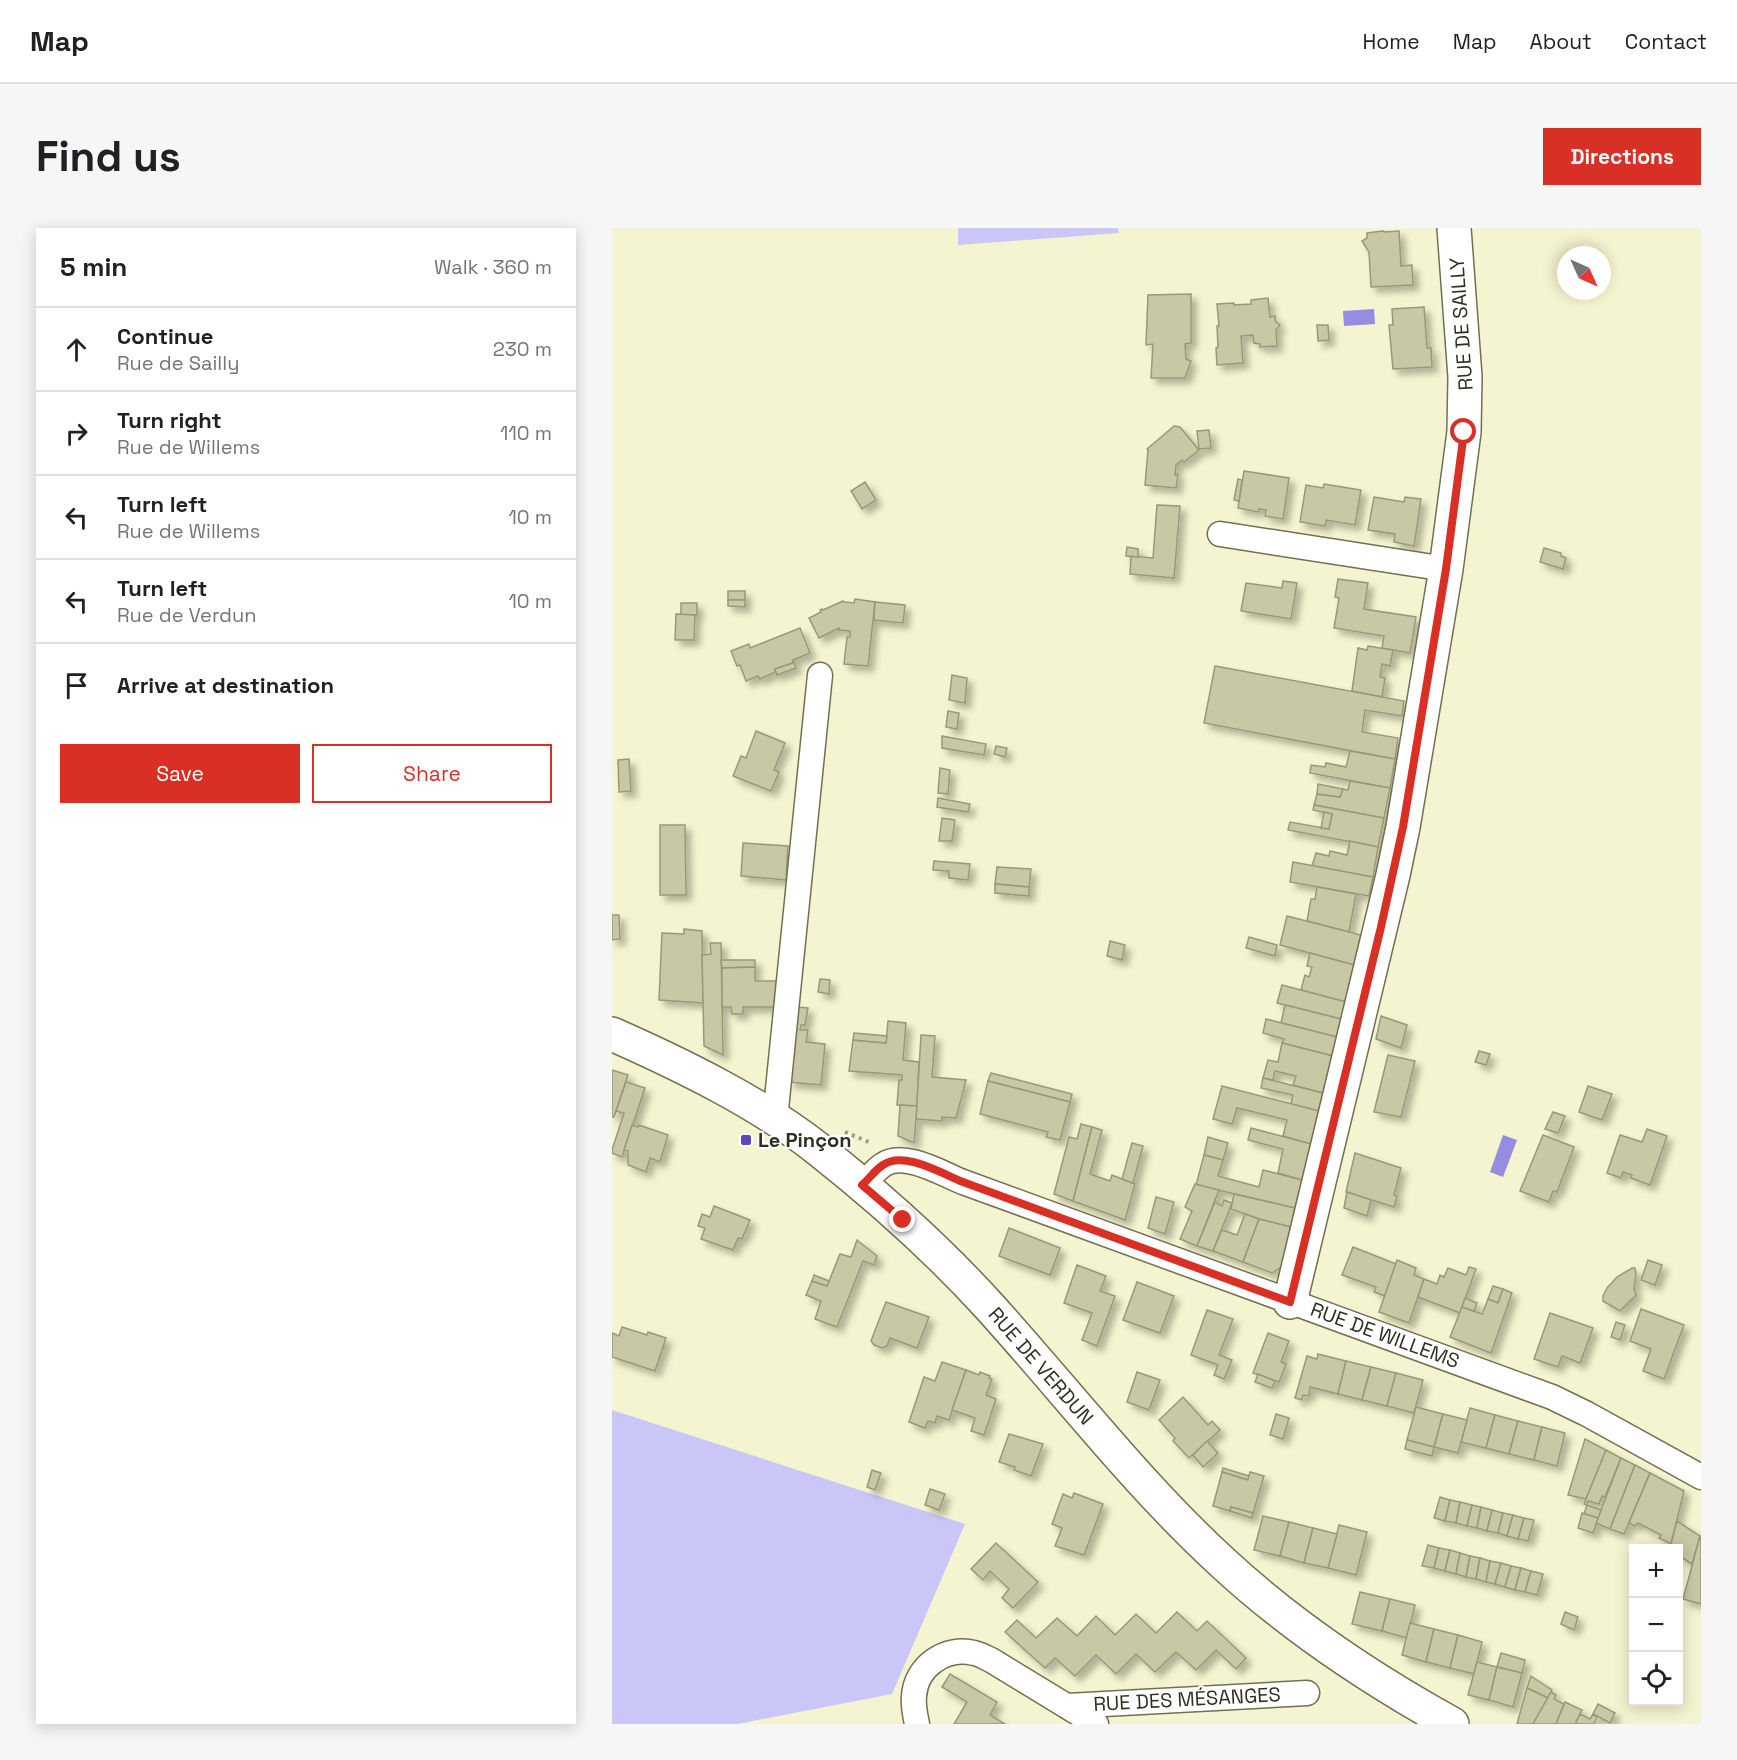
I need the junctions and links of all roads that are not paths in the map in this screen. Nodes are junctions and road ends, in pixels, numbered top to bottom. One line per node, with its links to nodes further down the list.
1 (1454, 228): 3 (main road, RUE DE SAILLY)
2 (1220, 534): 3 (street)
3 (1446, 569): 8 (main road, RUE DE SAILLY)
4 (820, 675): 6 (street)
5 (612, 1034): 6 (main road, RUE DE VERDUN)
6 (775, 1119): 7 (main road, RUE DE VERDUN)
7 (862, 1185): 8 (street, RUE DE WILLEMS); 14 (main road, RUE DE VERDUN)
8 (1290, 1302): 9 (street, RUE DE WILLEMS)
9 (1701, 1477)
10 (1307, 1693): 11 (street, RUE DES MÉSANGES)
11 (1067, 1706): 12 (street); 13 (street)
12 (917, 1724)
13 (1096, 1724)
14 (1452, 1724)

